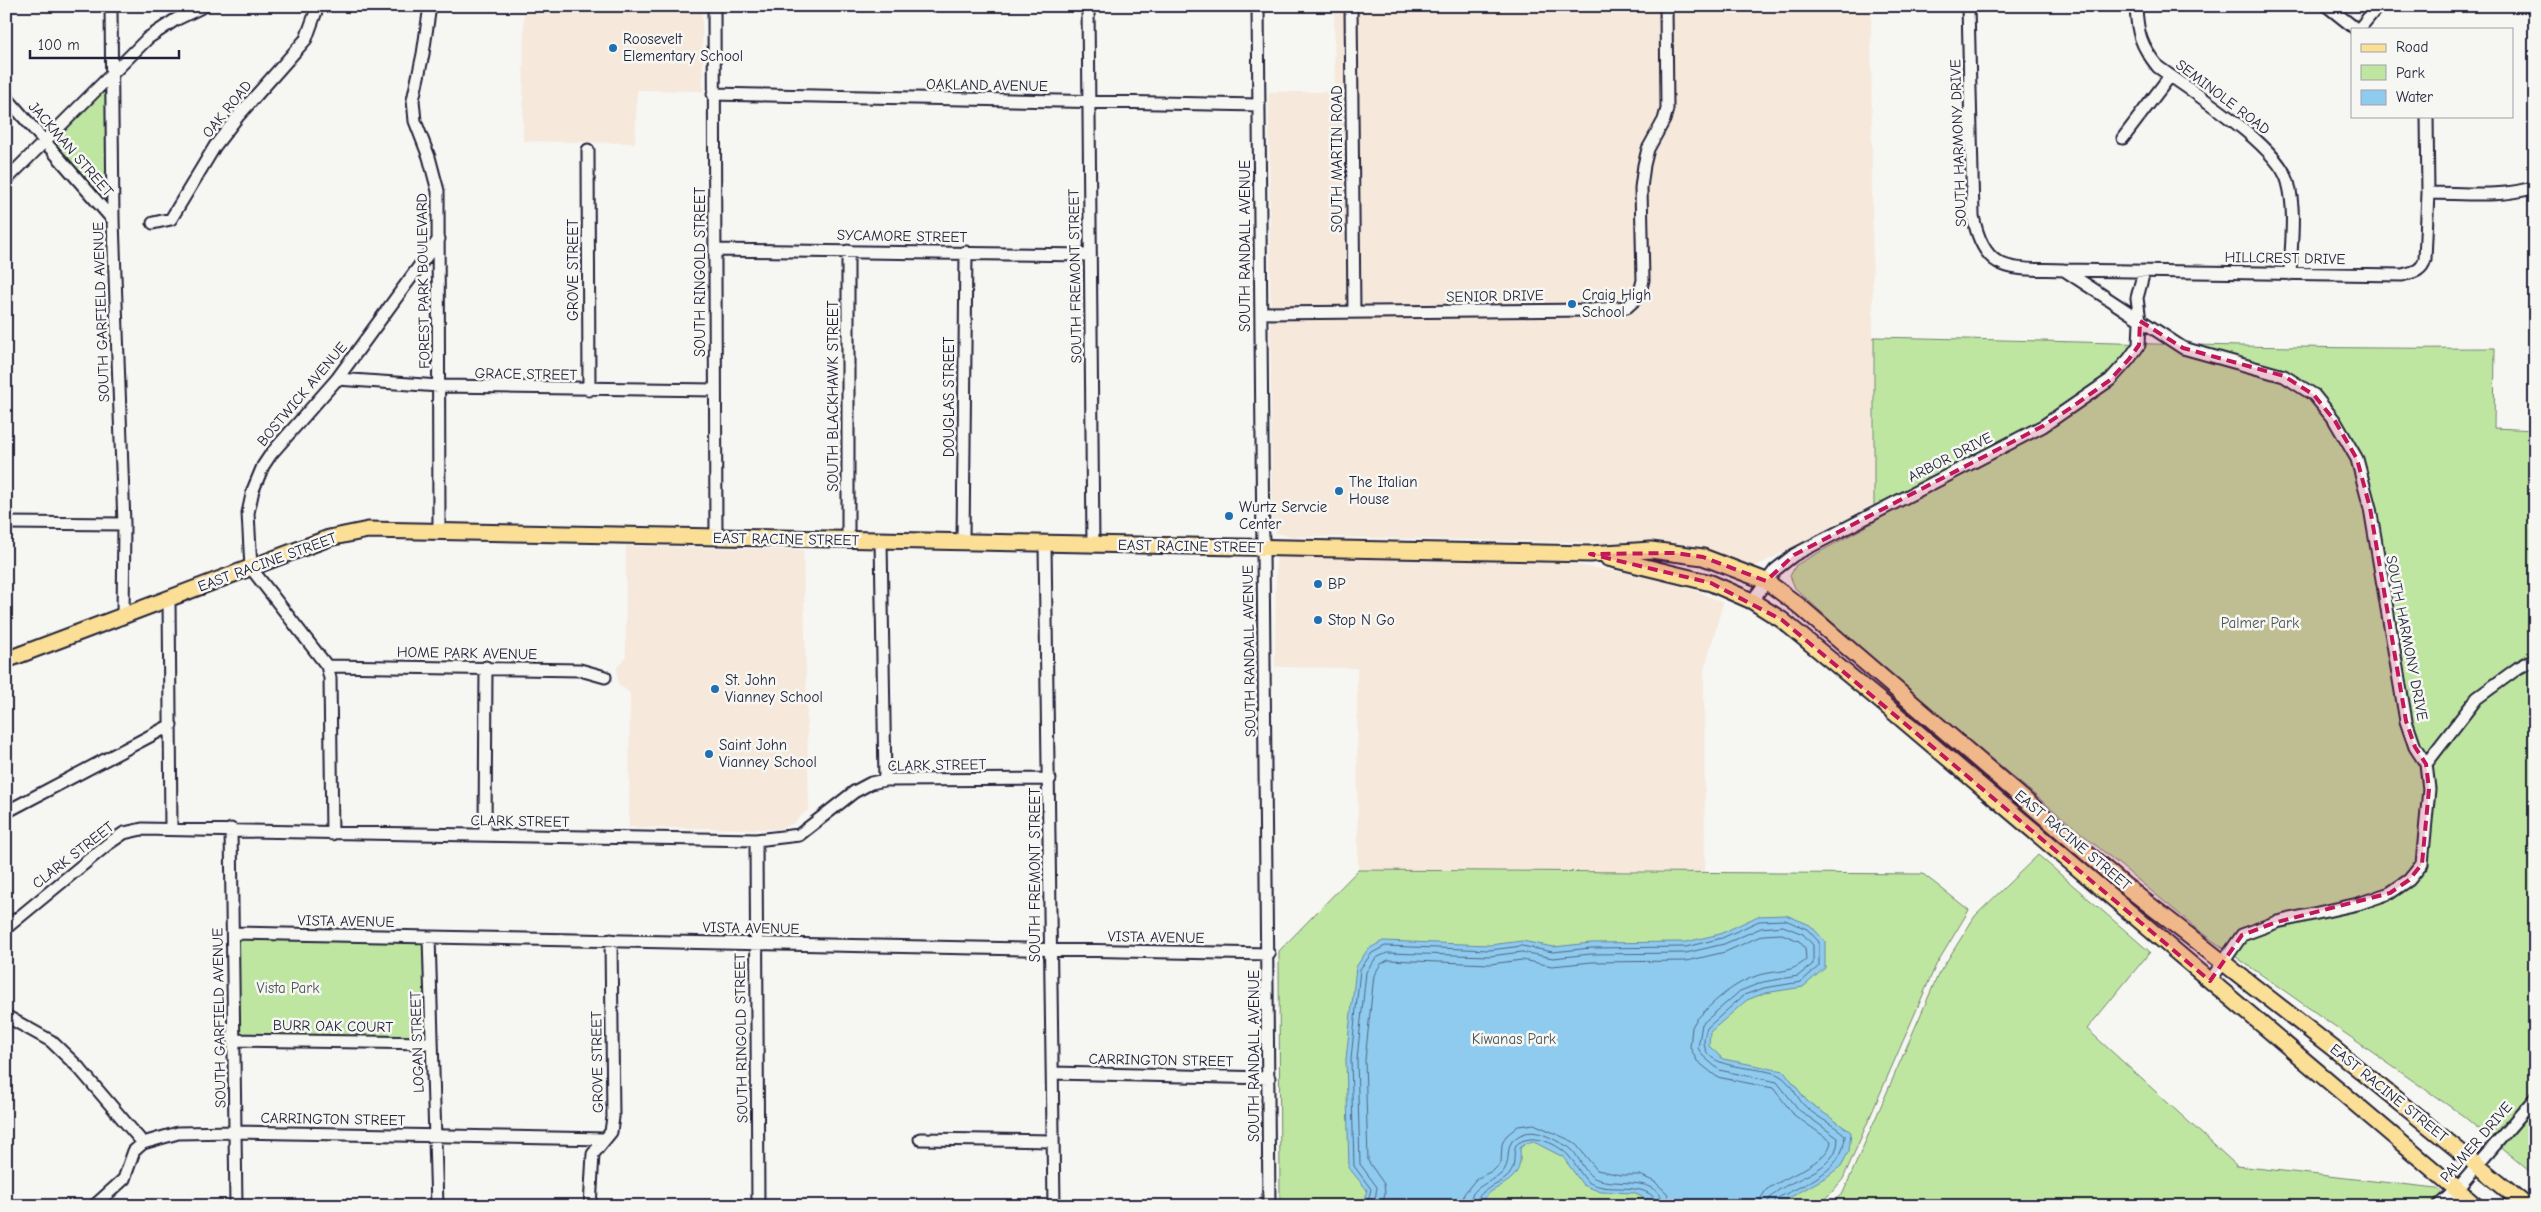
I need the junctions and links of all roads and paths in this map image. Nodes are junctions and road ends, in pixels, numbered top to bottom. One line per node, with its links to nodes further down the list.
1 (111, 6): 16 (street, SOUTH GARFIELD AVENUE)
2 (204, 6): 16 (street)
3 (318, 6): 30 (street, OAK ROAD)
4 (430, 6): 31 (street, FOREST PARK BOULEVARD)
5 (714, 6): 18 (street, SOUTH RINGOLD STREET)
6 (1088, 6): 20 (street, SOUTH FREMONT STREET)
7 (1258, 6): 21 (street, SOUTH RANDALL AVENUE)
8 (1351, 6): 39 (street, SOUTH MARTIN ROAD)
9 (1666, 6): 39 (street, SENIOR DRIVE)
10 (1968, 6): 36 (street, SOUTH HARMONY DRIVE)
11 (2136, 6): 17 (street, SEMINOLE ROAD)
12 (2327, 6): 14 (street)
13 (2378, 6): 15 (street)
14 (2356, 28)
15 (2358, 28)
16 (112, 73): 24 (street); 29 (street, SOUTH GARFIELD AVENUE)
17 (2170, 76): 23 (street); 38 (street, SEMINOLE ROAD)
18 (714, 94): 20 (street, OAKLAND AVENUE); 32 (street, SOUTH RINGOLD STREET)
19 (6, 97): 24 (street, JACKMAN STREET)
20 (1089, 102): 21 (street, OAKLAND AVENUE); 35 (street, SOUTH FREMONT STREET)
21 (1259, 104): 40 (street, SOUTH RANDALL AVENUE)
22 (2426, 118): 28 (street)
23 (2123, 138)
24 (44, 143): 26 (street); 29 (street, JACKMAN STREET)
25 (588, 150): 44 (street, GROVE STREET)
26 (6, 180)
27 (2535, 187): 28 (street)
28 (2428, 194): 38 (street, HILLCREST DRIVE)
29 (113, 220): 47 (street, SOUTH GARFIELD AVENUE)
30 (153, 223)
31 (439, 239): 42 (street, BOSTWICK AVENUE); 43 (street, FOREST PARK BOULEVARD)
32 (715, 250): 33 (street, SYCAMORE STREET); 45 (street, SOUTH RINGOLD STREET)
33 (848, 251): 34 (street, SYCAMORE STREET); 50 (street, SOUTH BLACKHAWK STREET)
34 (966, 252): 35 (street, SYCAMORE STREET); 52 (street, DOUGLAS STREET)
35 (1089, 255): 54 (street, SOUTH FREMONT STREET)
36 (2064, 270): 37 (street, SOUTH HARMONY DRIVE); 41 (street, SOUTH HARMONY DRIVE)
37 (2144, 271): 38 (street, HILLCREST DRIVE); 41 (street)
38 (2290, 274)
39 (1354, 312): 40 (street, SENIOR DRIVE)
40 (1261, 313): 55 (street, SOUTH RANDALL AVENUE)
41 (2140, 321): 58 (street, ARBOR DRIVE); 68 (street, SOUTH HARMONY DRIVE)
42 (337, 379): 43 (street, GRACE STREET); 57 (street, BOSTWICK AVENUE)
43 (439, 386): 44 (street, GRACE STREET); 48 (street, FOREST PARK BOULEVARD)
44 (589, 390): 45 (street, GRACE STREET)
45 (715, 390): 49 (street, SOUTH RINGOLD STREET)
46 (6, 522): 47 (street)
47 (124, 524): 61 (street, SOUTH GARFIELD AVENUE)
48 (439, 530): 49 (main road, EAST RACINE STREET); 57 (main road, EAST RACINE STREET)
49 (716, 538): 50 (main road, EAST RACINE STREET)
50 (848, 540): 51 (main road, EAST RACINE STREET)
51 (881, 541): 52 (main road, EAST RACINE STREET); 70 (street)
52 (963, 541): 53 (main road, EAST RACINE STREET)
53 (1045, 544): 54 (main road, EAST RACINE STREET); 69 (street, SOUTH FREMONT STREET)
54 (1093, 545): 55 (main road, EAST RACINE STREET)
55 (1262, 547): 56 (main road, EAST RACINE STREET); 84 (street, SOUTH RANDALL AVENUE)
56 (1590, 554): 58 (main road, EAST RACINE STREET); 60 (main road, EAST RACINE STREET)
57 (250, 568): 59 (main road, EAST RACINE STREET); 64 (street)
58 (1766, 581): 60 (street, ARBOR DRIVE); 85 (main road, EAST RACINE STREET)
59 (169, 599): 61 (main road, EAST RACINE STREET); 67 (street)
60 (1752, 601): 86 (main road, EAST RACINE STREET)
61 (123, 616): 63 (main road, EAST RACINE STREET)
62 (2535, 659): 68 (street)
63 (6, 660)
64 (327, 666): 65 (street, HOME PARK AVENUE); 74 (street)
65 (486, 667): 66 (street, HOME PARK AVENUE); 75 (street)
66 (605, 676)
67 (171, 725): 71 (street); 72 (street)
68 (2426, 764): 85 (street, SOUTH HARMONY DRIVE)
69 (1050, 779): 70 (street, CLARK STREET); 83 (street, SOUTH FREMONT STREET)
70 (885, 780): 76 (street, CLARK STREET)
71 (6, 812)
72 (171, 829): 73 (street, CLARK STREET); 78 (street, CLARK STREET)
73 (231, 829): 74 (street, CLARK STREET); 79 (street, SOUTH GARFIELD AVENUE)
74 (332, 834): 75 (street, CLARK STREET)
75 (485, 835): 76 (street, CLARK STREET)
76 (756, 840): 82 (street, SOUTH RINGOLD STREET)
77 (6, 912): 78 (street)
78 (10, 925)
79 (233, 934): 80 (street, VISTA AVENUE); 88 (street, SOUTH GARFIELD AVENUE)
80 (429, 937): 81 (street, VISTA AVENUE); 89 (street, LOGAN STREET)
81 (611, 940): 82 (street, VISTA AVENUE); 95 (street, GROVE STREET)
82 (756, 944): 83 (street, VISTA AVENUE); 105 (street, SOUTH RINGOLD STREET)
83 (1050, 950): 84 (street, VISTA AVENUE); 90 (street, SOUTH FREMONT STREET)
84 (1268, 954): 91 (street, SOUTH RANDALL AVENUE)
85 (2222, 962): 86 (street, SOUTH HARMONY DRIVE); 99 (main road, EAST RACINE STREET)
86 (2210, 981): 100 (main road, EAST RACINE STREET)
87 (6, 1016): 98 (street)
88 (234, 1040): 89 (street, BURR OAK COURT); 93 (street, SOUTH GARFIELD AVENUE)
89 (431, 1043): 94 (street, LOGAN STREET)
90 (1053, 1073): 91 (street, CARRINGTON STREET); 97 (street, SOUTH FREMONT STREET)
91 (1269, 1078): 107 (street, SOUTH RANDALL AVENUE)
92 (2535, 1098): 99 (street, PALMER DRIVE)
93 (235, 1132): 94 (street, CARRINGTON STREET); 98 (street, CARRINGTON STREET); 102 (street, SOUTH GARFIELD AVENUE)
94 (435, 1136): 95 (street, CARRINGTON STREET); 103 (street, LOGAN STREET)
95 (605, 1139): 104 (street, GROVE STREET)
96 (920, 1139): 97 (street)
97 (1052, 1141): 106 (street, SOUTH FREMONT STREET)
98 (143, 1143): 101 (street)
99 (2477, 1164): 100 (street, PALMER DRIVE); 110 (main road, EAST RACINE STREET)
100 (2457, 1189): 108 (street, PALMER DRIVE); 109 (main road, EAST RACINE STREET)
101 (94, 1206)
102 (236, 1206)
103 (437, 1206)
104 (590, 1206)
105 (758, 1206)
106 (1054, 1206)
107 (1269, 1206)
108 (2438, 1206)
109 (2476, 1206)
110 (2527, 1206)

